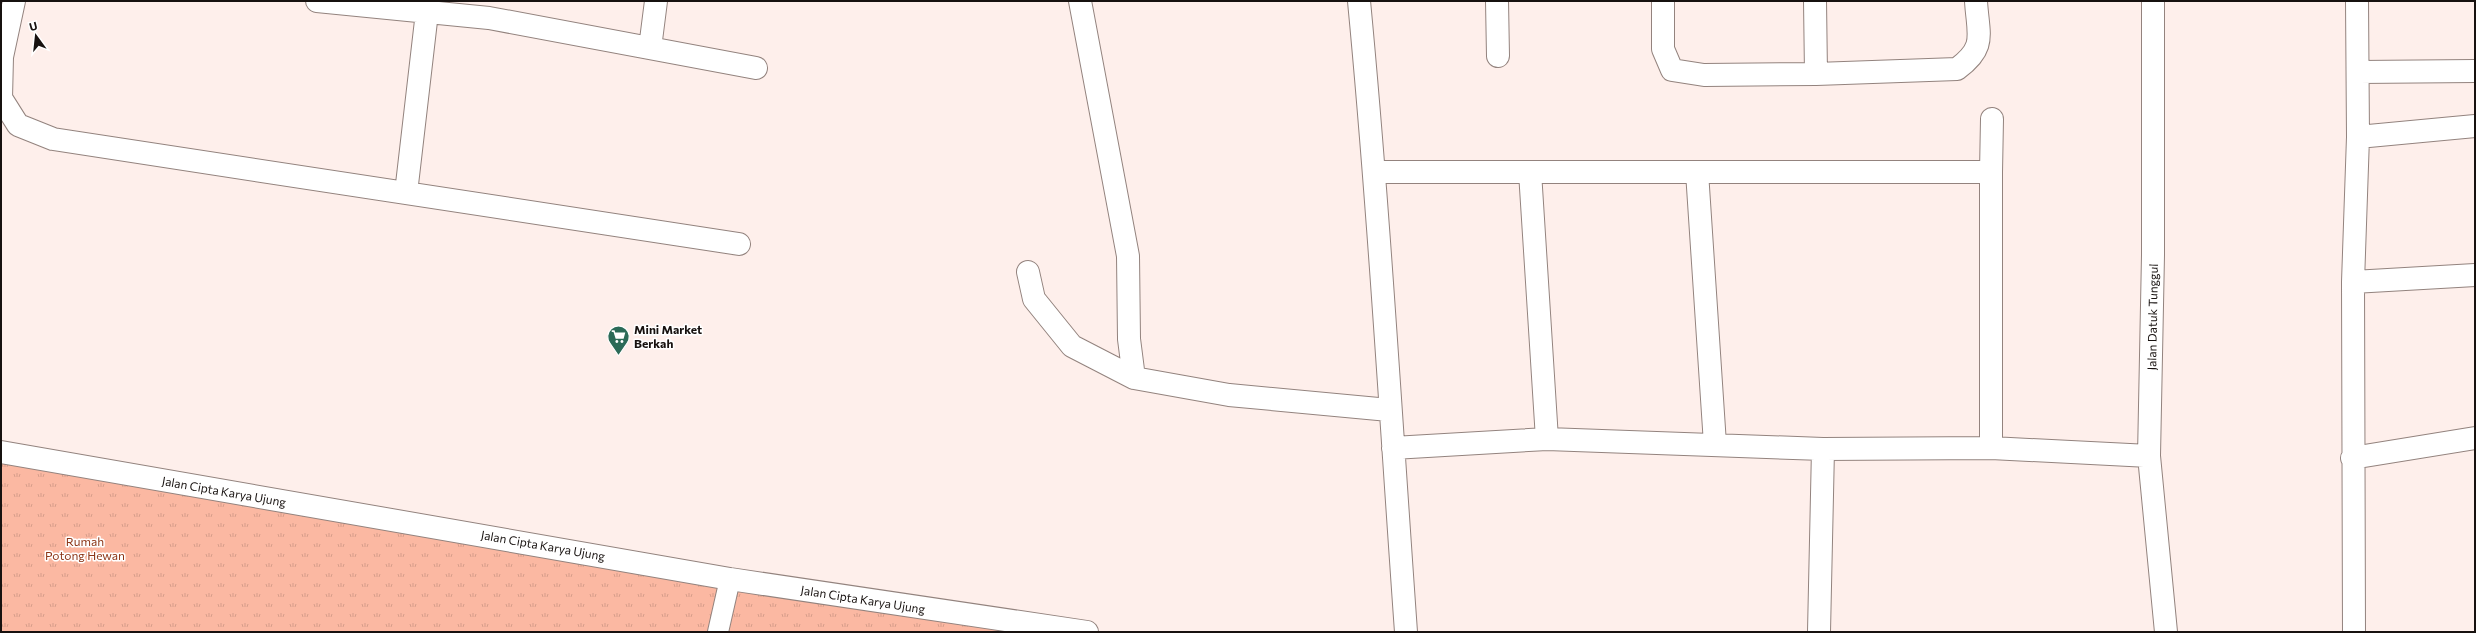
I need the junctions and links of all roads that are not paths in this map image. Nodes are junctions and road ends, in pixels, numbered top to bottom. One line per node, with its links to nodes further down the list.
1 (14, 1): 27 (street)
2 (656, 1): 14 (street)
3 (1080, 1): 32 (street)
4 (1359, 1): 23 (street)
5 (1497, 1): 15 (street)
6 (1663, 1): 19 (street)
7 (1815, 1): 19 (street)
8 (1976, 1): 19 (street)
9 (2153, 1): 41 (street, Jalan Datuk Tunggul)
10 (2357, 1): 18 (street)
11 (328, 2): 13 (street)
12 (490, 10): 13 (street); 14 (street)
13 (427, 12): 27 (street)
14 (650, 48): 16 (street)
15 (1498, 56)
16 (756, 68)
17 (2475, 71): 18 (street)
18 (2358, 72): 22 (street)
19 (1816, 74)
20 (1992, 119): 26 (street)
21 (2475, 126): 22 (street)
22 (2358, 137): 31 (street)
23 (1375, 172): 24 (street); 33 (street)
24 (1530, 172): 25 (street); 35 (street)
25 (1697, 172): 26 (street); 36 (street)
26 (1991, 172): 38 (street)
27 (406, 193): 28 (street)
28 (739, 244)
29 (1028, 272): 32 (street)
30 (2475, 275): 31 (street)
31 (2353, 282): 42 (street)
32 (1134, 378): 33 (street)
33 (1389, 410): 37 (street)
34 (2475, 438): 42 (street)
35 (1547, 439): 36 (street); 37 (street)
36 (1714, 444): 39 (street)
37 (1393, 448): 46 (street)
38 (1992, 448): 39 (street); 41 (street)
39 (1823, 449): 47 (street)
40 (1, 452): 43 (street, Jalan Cipta Karya Ujung)
41 (2149, 456): 48 (street, Jalan Datuk Tunggul)
42 (2352, 458): 49 (street)
43 (730, 579): 44 (lane); 45 (street, Jalan Cipta Karya Ujung)
44 (718, 632)
45 (1087, 632)
46 (1406, 632)
47 (1819, 632)
48 (2166, 632)
49 (2354, 632)

